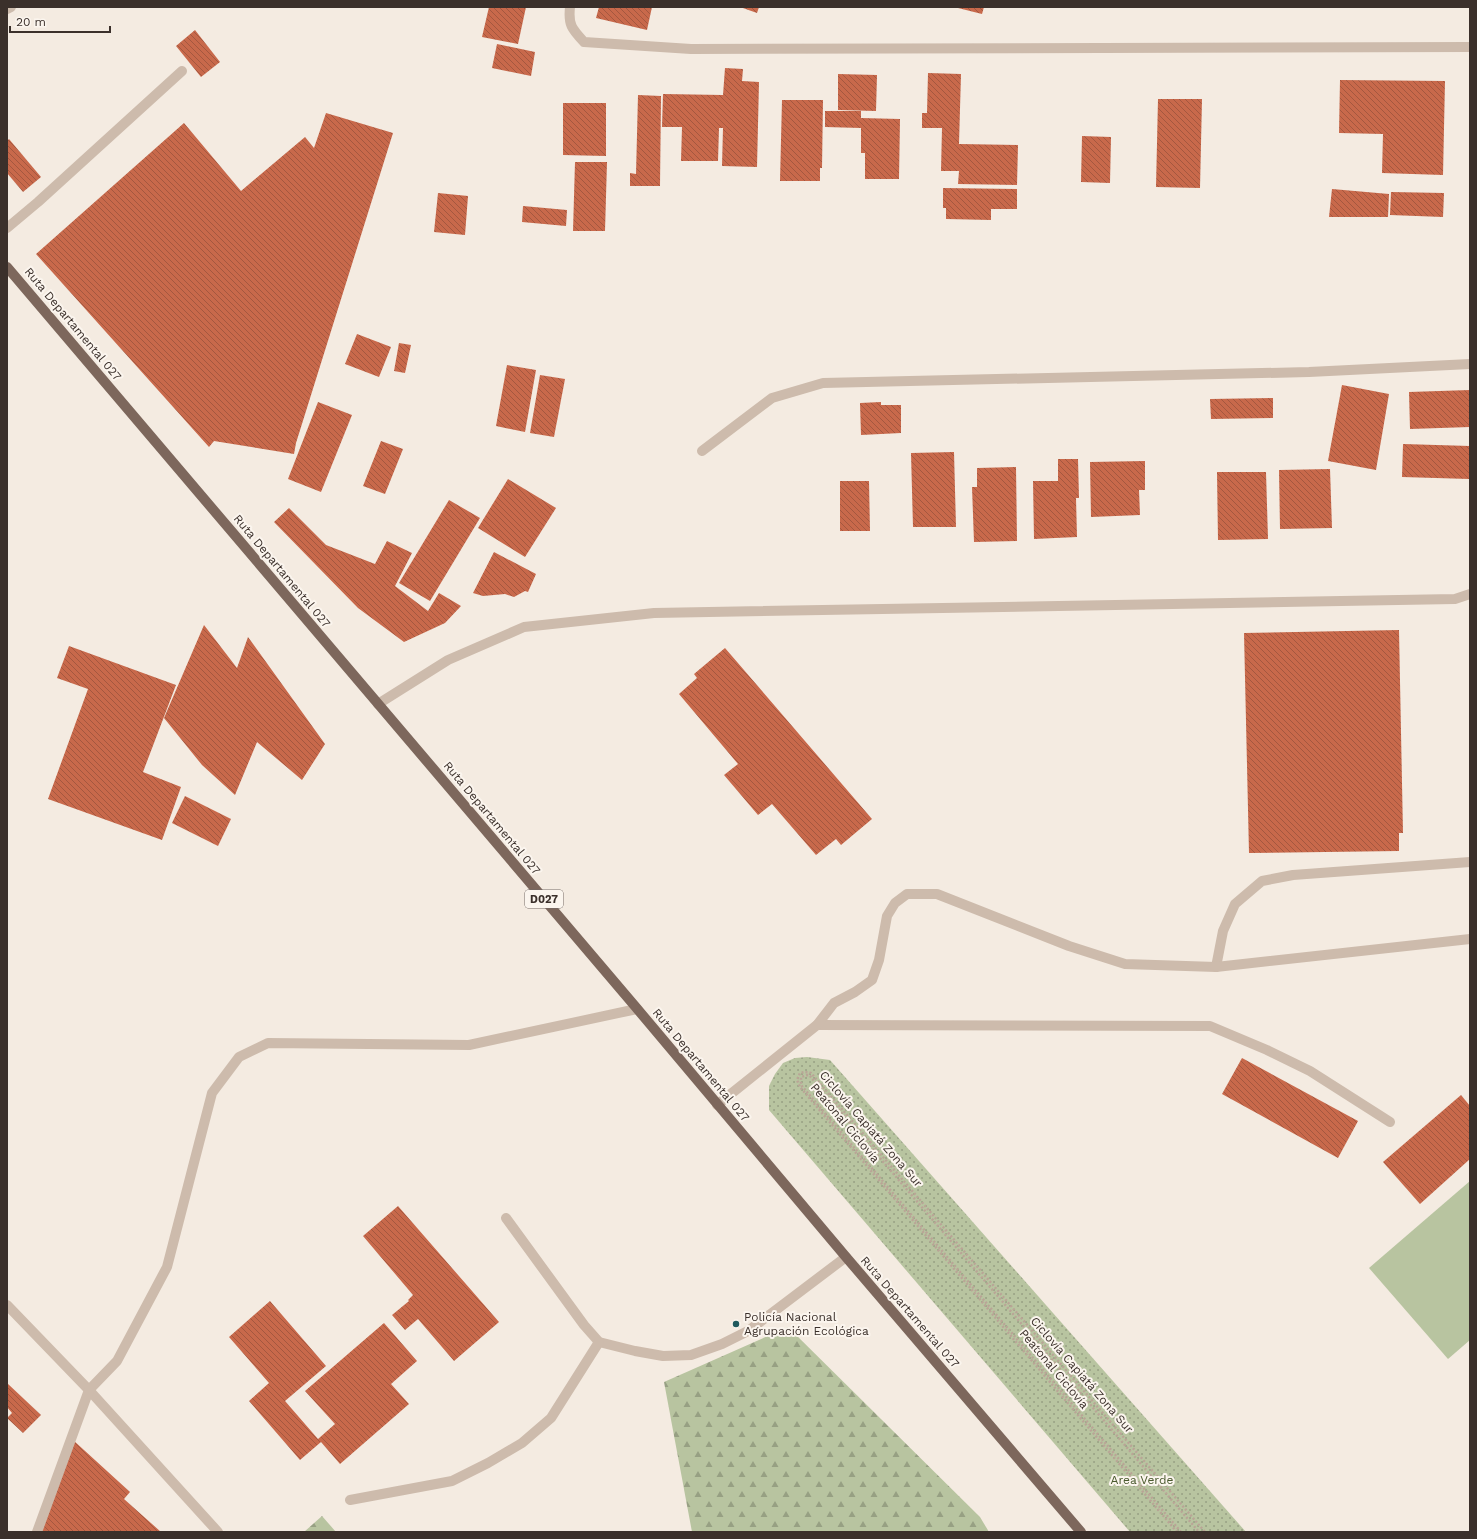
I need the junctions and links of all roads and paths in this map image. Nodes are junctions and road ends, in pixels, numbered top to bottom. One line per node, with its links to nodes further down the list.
1 (11, 7): 3 (street)
2 (570, 7): 4 (street)
3 (7, 9)
4 (1470, 47)
5 (182, 71): 6 (street)
6 (7, 228)
7 (7, 266): 11 (main road, Ruta Departamental 027 / D027)
8 (1470, 364): 9 (street)
9 (702, 451)
10 (1470, 594): 11 (street)
11 (378, 704): 15 (main road, Ruta Departamental 027 / D027)
12 (1470, 862): 14 (street)
13 (1470, 938): 14 (street)
14 (1216, 967): 16 (street)
15 (637, 1009): 17 (main road, Ruta Departamental 027 / D027); 23 (street)
16 (817, 1025): 17 (street); 18 (street)
17 (717, 1105): 20 (main road, Ruta Departamental 027 / D027)
18 (1390, 1122)
19 (506, 1218): 22 (street)
20 (846, 1256): 22 (street); 27 (main road, Ruta Departamental 027 / D027)
21 (7, 1305): 23 (street)
22 (599, 1342): 24 (street)
23 (89, 1390): 25 (street); 26 (street)
24 (350, 1500)
25 (37, 1532)
26 (218, 1532)
27 (1081, 1532)
28 (1177, 1532): 31 (path, Ciclovía Capiatá Zona Sur)
29 (1181, 1532): 30 (path, Peatonal Ciclovía)
30 (1198, 1532)
31 (1205, 1532)

